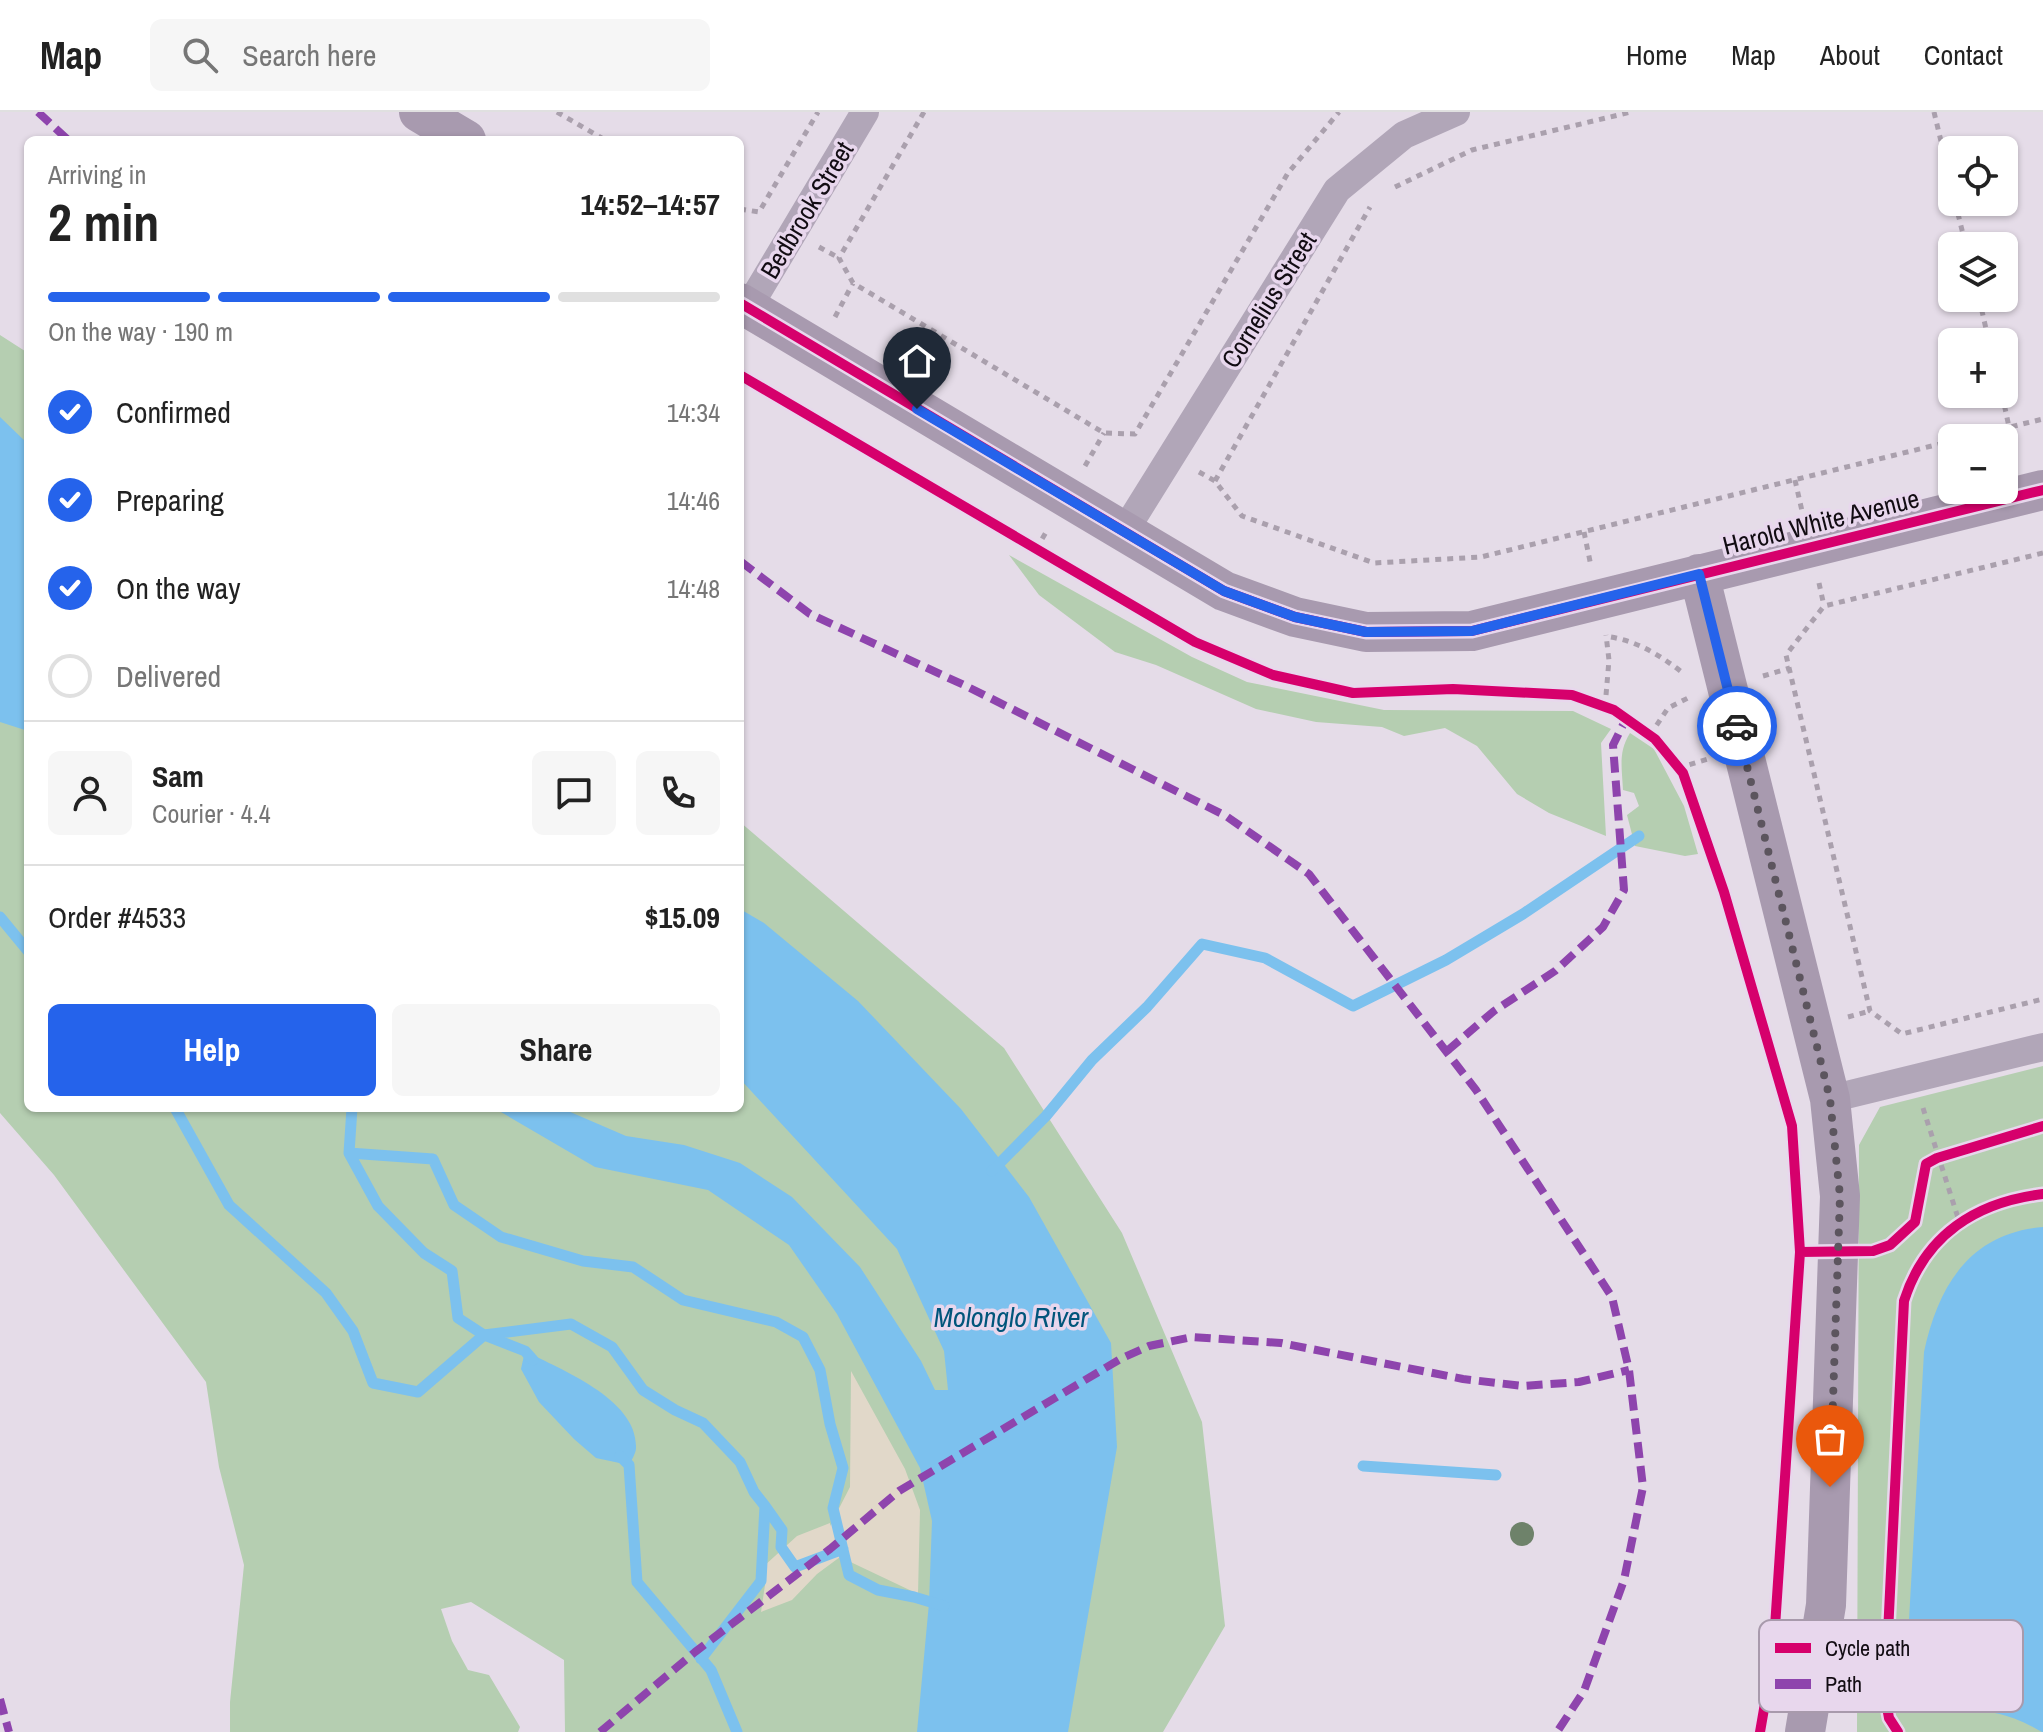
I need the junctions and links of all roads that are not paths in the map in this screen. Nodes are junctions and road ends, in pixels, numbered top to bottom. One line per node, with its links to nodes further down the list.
1 (419, 112): 4 (street)
2 (865, 112): 5 (street, Bedbrook Street)
3 (1456, 112): 7 (street, Cornelius Street)
4 (459, 136)
5 (744, 306): 7 (street, Harold White Avenue)
6 (2043, 490): 8 (street, Harold White Avenue)
7 (1124, 532): 8 (street, Harold White Avenue)
8 (1699, 574): 10 (street)
9 (2043, 1047): 10 (street)
10 (1830, 1099): 11 (street)
11 (1824, 1620)
12 (1808, 1712): 13 (street)
13 (1805, 1732)

